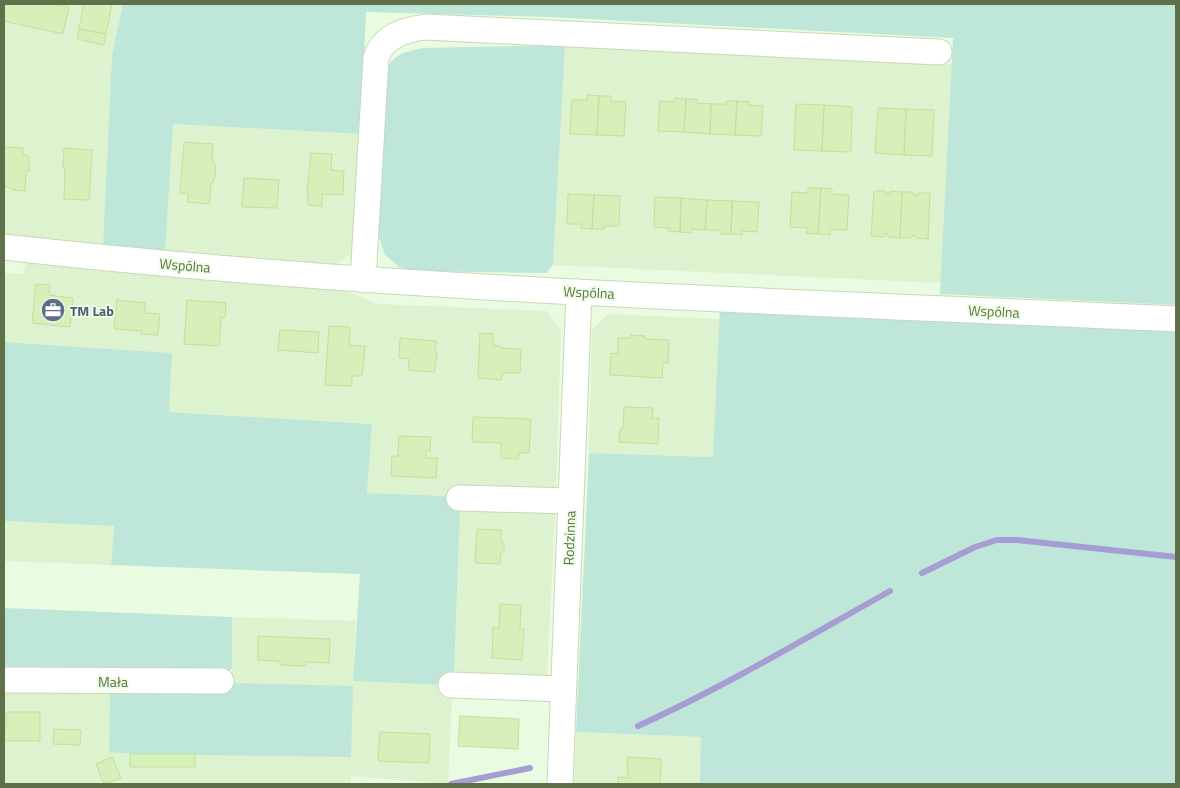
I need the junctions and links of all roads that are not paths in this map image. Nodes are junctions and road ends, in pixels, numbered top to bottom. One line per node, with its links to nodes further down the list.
1 (939, 52): 3 (street)
2 (4, 247): 3 (street, Wspólna)
3 (363, 280): 4 (street, Wspólna)
4 (579, 292): 5 (street, Wspólna); 7 (street, Rodzinna)
5 (1176, 320)
6 (460, 498): 7 (street)
7 (570, 501): 11 (street, Rodzinna)
8 (4, 680): 9 (street, Mała)
9 (222, 681)
10 (451, 684): 11 (street)
11 (563, 689): 12 (street, Rodzinna)
12 (560, 784)

